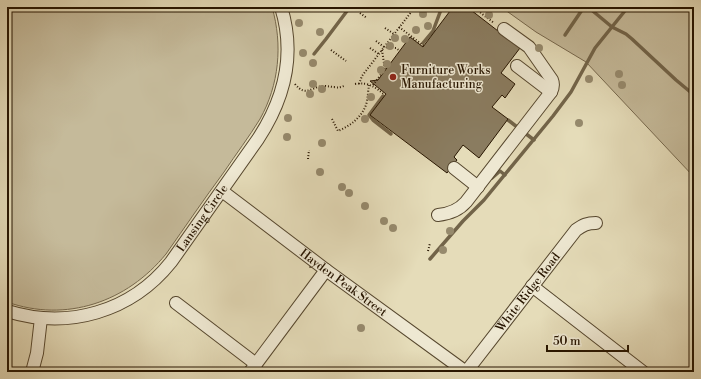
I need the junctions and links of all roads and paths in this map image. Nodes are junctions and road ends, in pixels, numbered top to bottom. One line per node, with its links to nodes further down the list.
1 (281, 7): 33 (street, Lansing Circle)
2 (415, 7): 6 (path)
3 (473, 7): 8 (path)
4 (360, 12): 5 (path)
5 (368, 18)
6 (399, 27): 9 (path); 11 (path)
7 (385, 28): 9 (path)
8 (501, 28): 26 (street)
9 (394, 34): 12 (path)
10 (376, 41): 12 (path)
11 (424, 46)
12 (384, 47): 15 (path); 16 (path)
13 (370, 48): 17 (path)
14 (331, 50): 18 (path)
15 (382, 50): 17 (path); 24 (path)
16 (400, 51)
17 (379, 54): 22 (path)
18 (346, 61)
19 (517, 66): 26 (street)
20 (295, 84): 25 (path)
21 (355, 84): 22 (path)
22 (359, 84): 23 (path)
23 (369, 85): 24 (path); 28 (path)
24 (373, 85): 27 (path)
25 (344, 86)
26 (551, 92): 32 (street)
27 (386, 95)
28 (332, 119)
29 (309, 150): 30 (path)
30 (308, 160)
31 (454, 168): 32 (street)
32 (478, 187): 34 (street)
33 (222, 191): 38 (street, Hayden Peak Street); 42 (street, Lansing Circle)
34 (438, 215)
35 (596, 222): 39 (street, White Ridge Road)
36 (430, 243): 37 (path)
37 (428, 251)
38 (326, 270): 43 (street); 45 (street, Hayden Peak Street)
39 (532, 286): 45 (street, White Ridge Road); 46 (street)
40 (176, 303): 43 (street)
41 (7, 311): 42 (street, Lansing Circle)
42 (41, 318): 44 (street)
43 (253, 368)
44 (32, 372)
45 (466, 372)
46 (644, 372)

